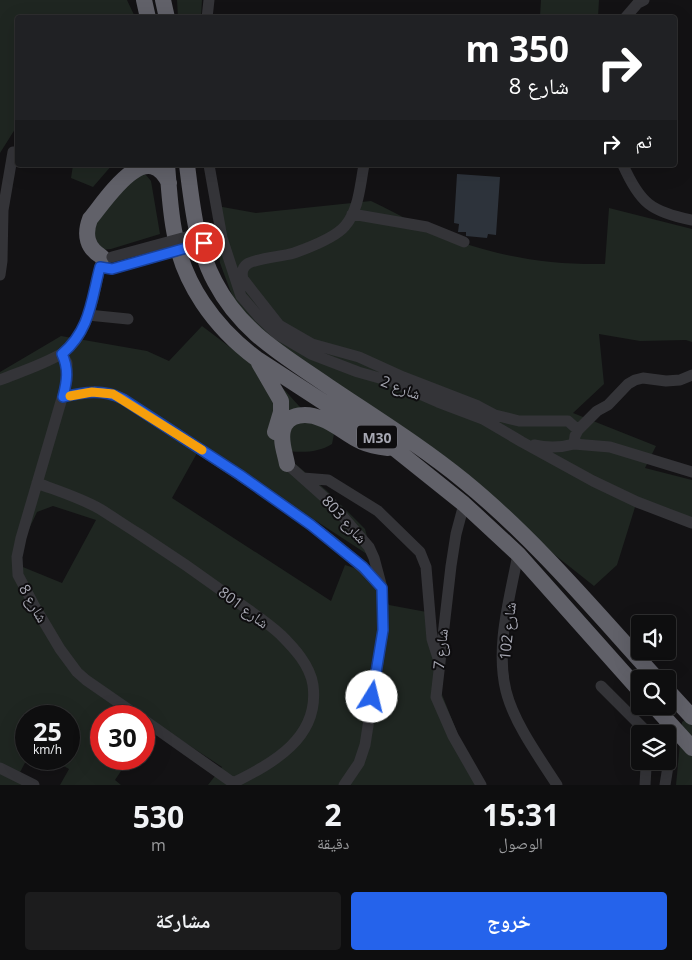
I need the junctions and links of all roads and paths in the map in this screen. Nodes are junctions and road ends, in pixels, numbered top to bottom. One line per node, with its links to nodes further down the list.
1 (135, 0): 7 (highway)
2 (144, 0): 8 (highway)
3 (163, 0): 9 (highway)
4 (172, 0): 10 (highway)
5 (209, 0): 11 (street)
6 (644, 0): 12 (street)
7 (138, 15)
8 (147, 15)
9 (166, 15)
10 (173, 15)
11 (207, 15)
12 (628, 15)
13 (13, 152): 26 (street)
14 (120, 167): 25 (highway)
15 (144, 167): 25 (highway)
16 (160, 167): 30 (highway, M30)
17 (187, 167): 47 (highway, M30)
18 (209, 167): 23 (street, شارع 2)
19 (364, 167): 21 (street)
20 (624, 167): 22 (street)
21 (352, 214): 24 (street); 34 (street)
22 (692, 220)
23 (221, 234): 25 (street, bridge); 35 (street, شارع 2)
24 (464, 242)
25 (106, 263): 27 (street)
26 (0, 275)
27 (88, 315): 28 (street); 29 (street)
28 (128, 319)
29 (62, 354): 32 (street); 33 (street, شارع 8)
30 (256, 359): 37 (highway, M30); 38 (highway)
31 (692, 375): 34 (street)
32 (0, 380)
33 (63, 397): 41 (street, شارع 8); 45 (street)
34 (578, 430): 36 (street)
35 (522, 442): 36 (street); 43 (street, شارع 2)
36 (574, 444): 39 (street)
37 (394, 448): 38 (highway); 42 (highway, M30)
38 (287, 464): 40 (street, شارع 803)
39 (692, 472)
40 (303, 478): 45 (street, شارع 803); 46 (street)
41 (37, 483): 51 (street, شارع 8); 61 (street, شارع 801)
42 (464, 504): 44 (highway, M30); 46 (street, شارع 7)
43 (692, 523)
44 (518, 554): 48 (highway, M30); 65 (street, شارع 102)
45 (382, 588): 63 (street)
46 (439, 663): 64 (street, شارع 7)
47 (649, 670)
48 (631, 681)
49 (601, 686): 53 (street)
50 (676, 700): 52 (highway)
51 (122, 705)
52 (692, 718)
53 (640, 725)
54 (155, 728): 61 (street)
55 (676, 735): 56 (highway)
56 (690, 746): 57 (street)
57 (676, 751)
58 (0, 768): 62 (street)
59 (646, 770): 66 (street)
60 (667, 770): 67 (street)
61 (235, 784)
62 (34, 785)
63 (344, 785)
64 (481, 785)
65 (557, 785)
66 (645, 785)
67 (665, 785)

